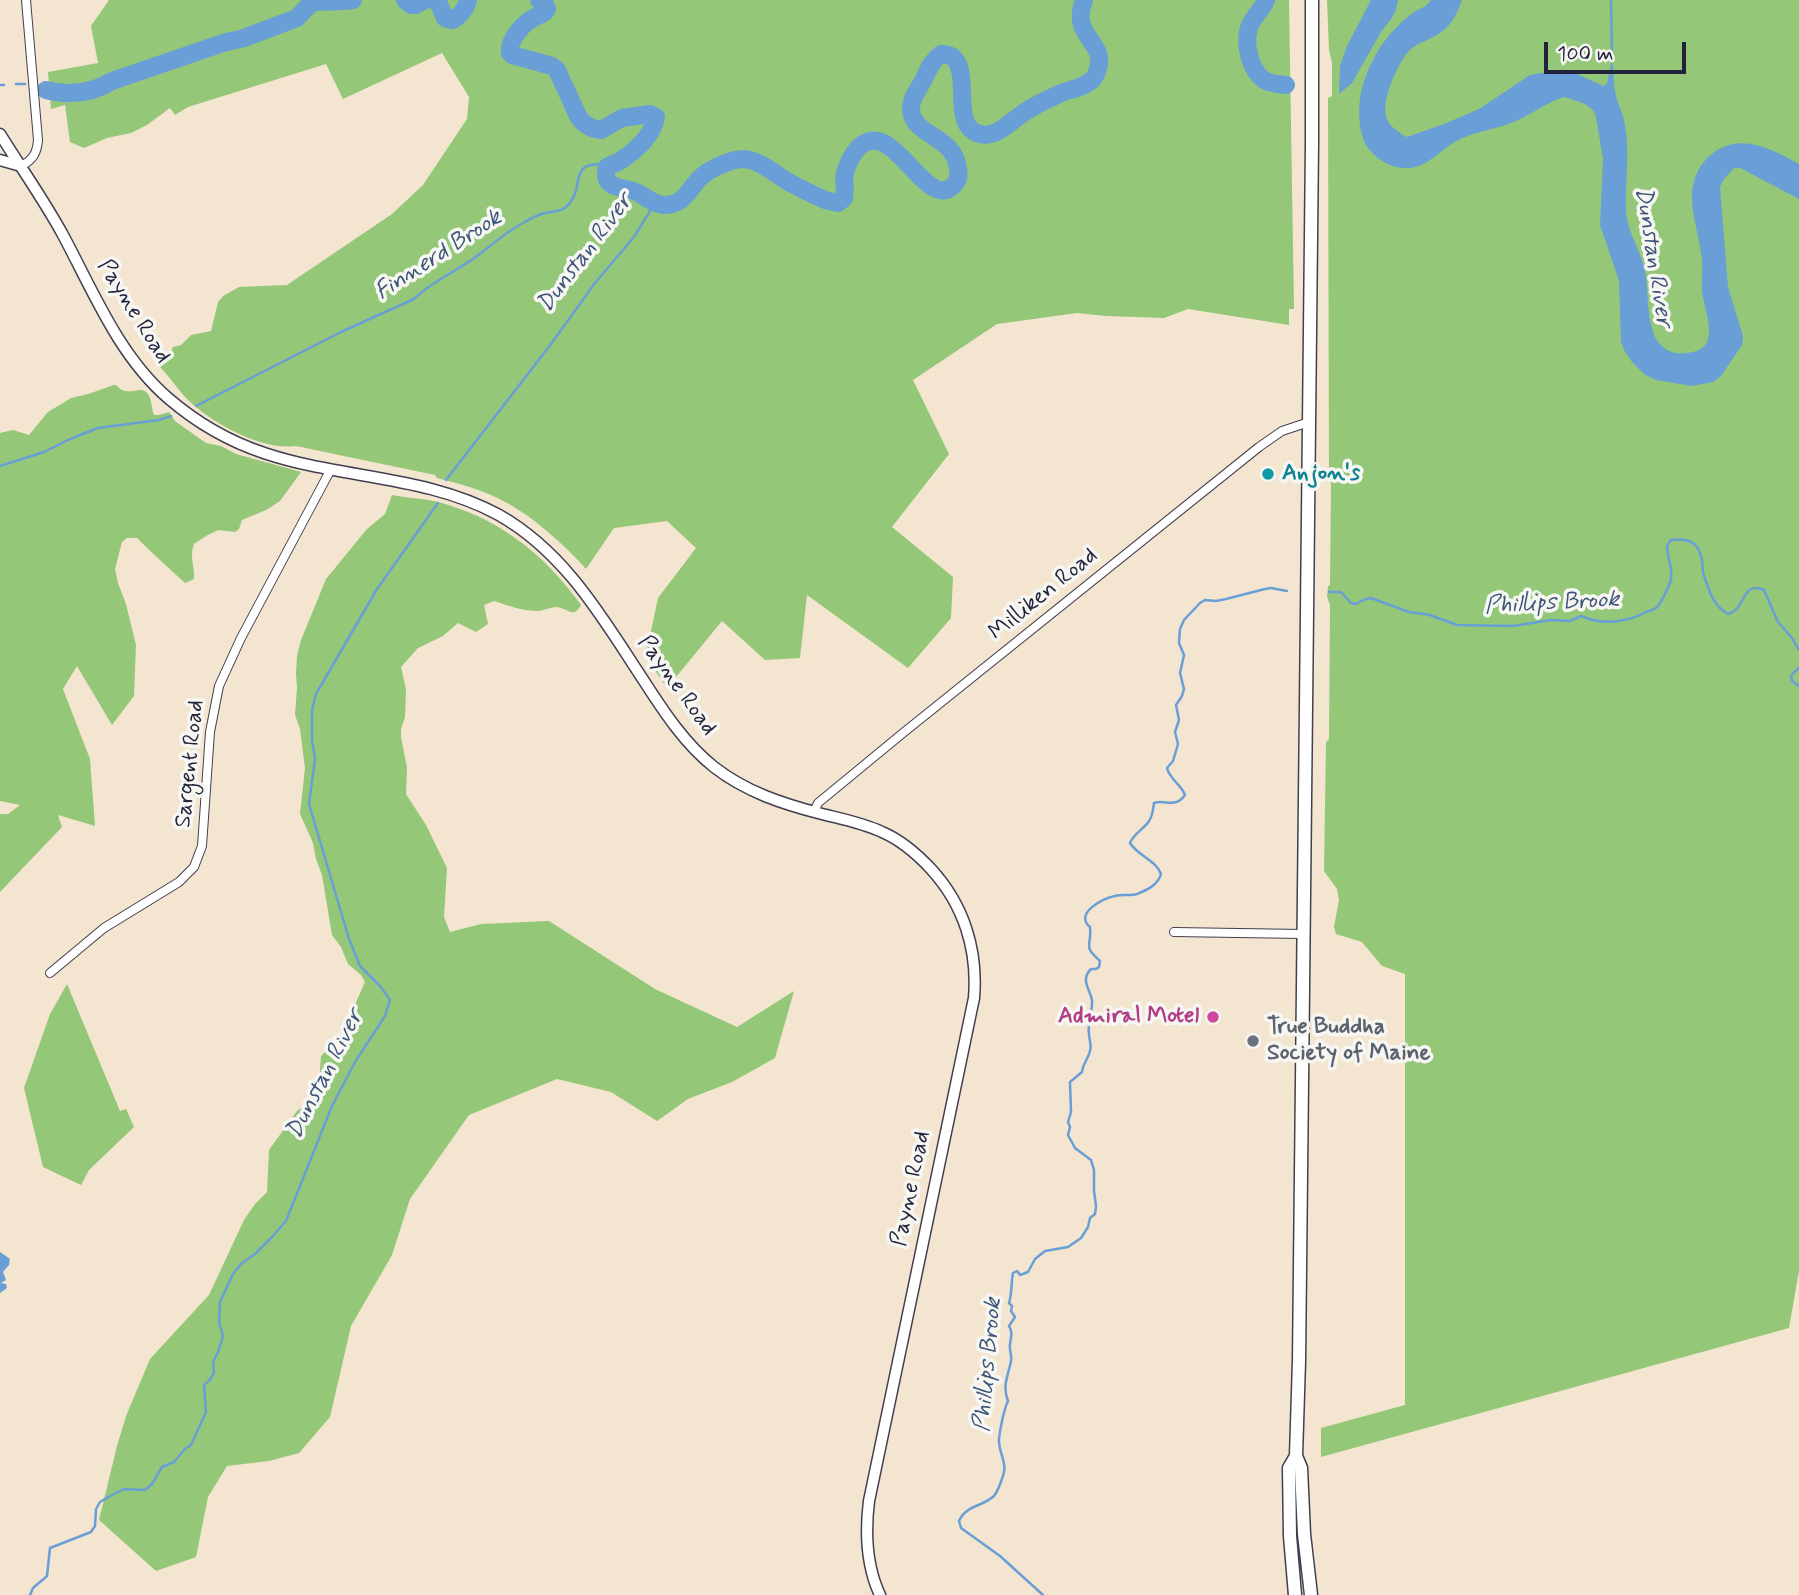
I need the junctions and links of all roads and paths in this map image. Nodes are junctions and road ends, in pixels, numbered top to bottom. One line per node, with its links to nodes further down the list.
1 (26, 0): 5 (street)
2 (1312, 0): 6 (main road)
3 (0, 134): 5 (main road, Payne Road)
4 (0, 160): 5 (main road)
5 (21, 166): 7 (main road, Payne Road)
6 (1309, 422): 8 (street, Milliken Road); 10 (main road)
7 (331, 468): 8 (main road, Payne Road); 11 (street, Sargent Road)
8 (814, 812): 13 (main road, Payne Road)
9 (1174, 932): 10 (street)
10 (1303, 934): 12 (main road)
11 (50, 973)
12 (1296, 1456): 14 (main road); 15 (main road)
13 (880, 1595)
14 (1295, 1595)
15 (1311, 1595)

